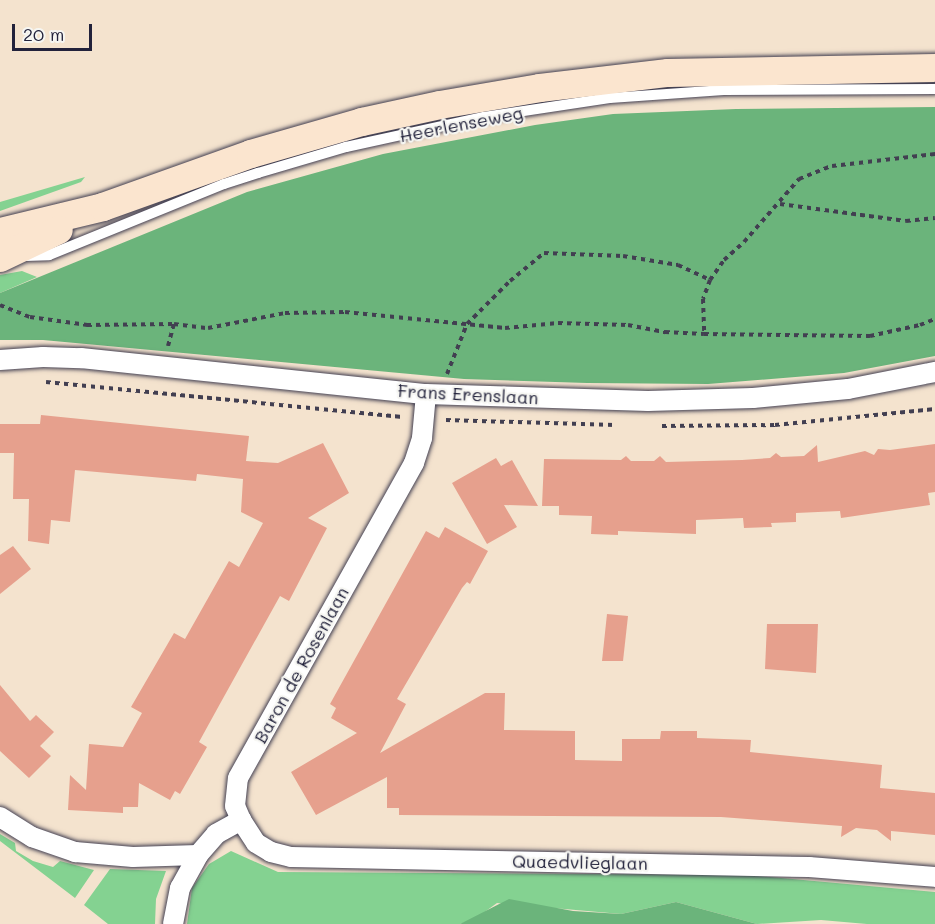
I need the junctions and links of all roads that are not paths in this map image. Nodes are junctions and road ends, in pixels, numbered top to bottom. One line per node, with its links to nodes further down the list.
1 (935, 68): 3 (main road, Heerlenseweg)
2 (935, 89): 3 (lane, Heerlenseweg)
3 (2, 249)
4 (0, 360): 6 (street, Frans Erenslaan)
5 (935, 372): 6 (street, Frans Erenslaan)
6 (434, 394): 8 (street, Baron de Rosenlaan)
7 (0, 817): 9 (street)
8 (241, 820): 9 (street); 10 (street, Quaedvlieglaan)
9 (198, 855): 11 (street)
10 (935, 877)
11 (173, 924)

